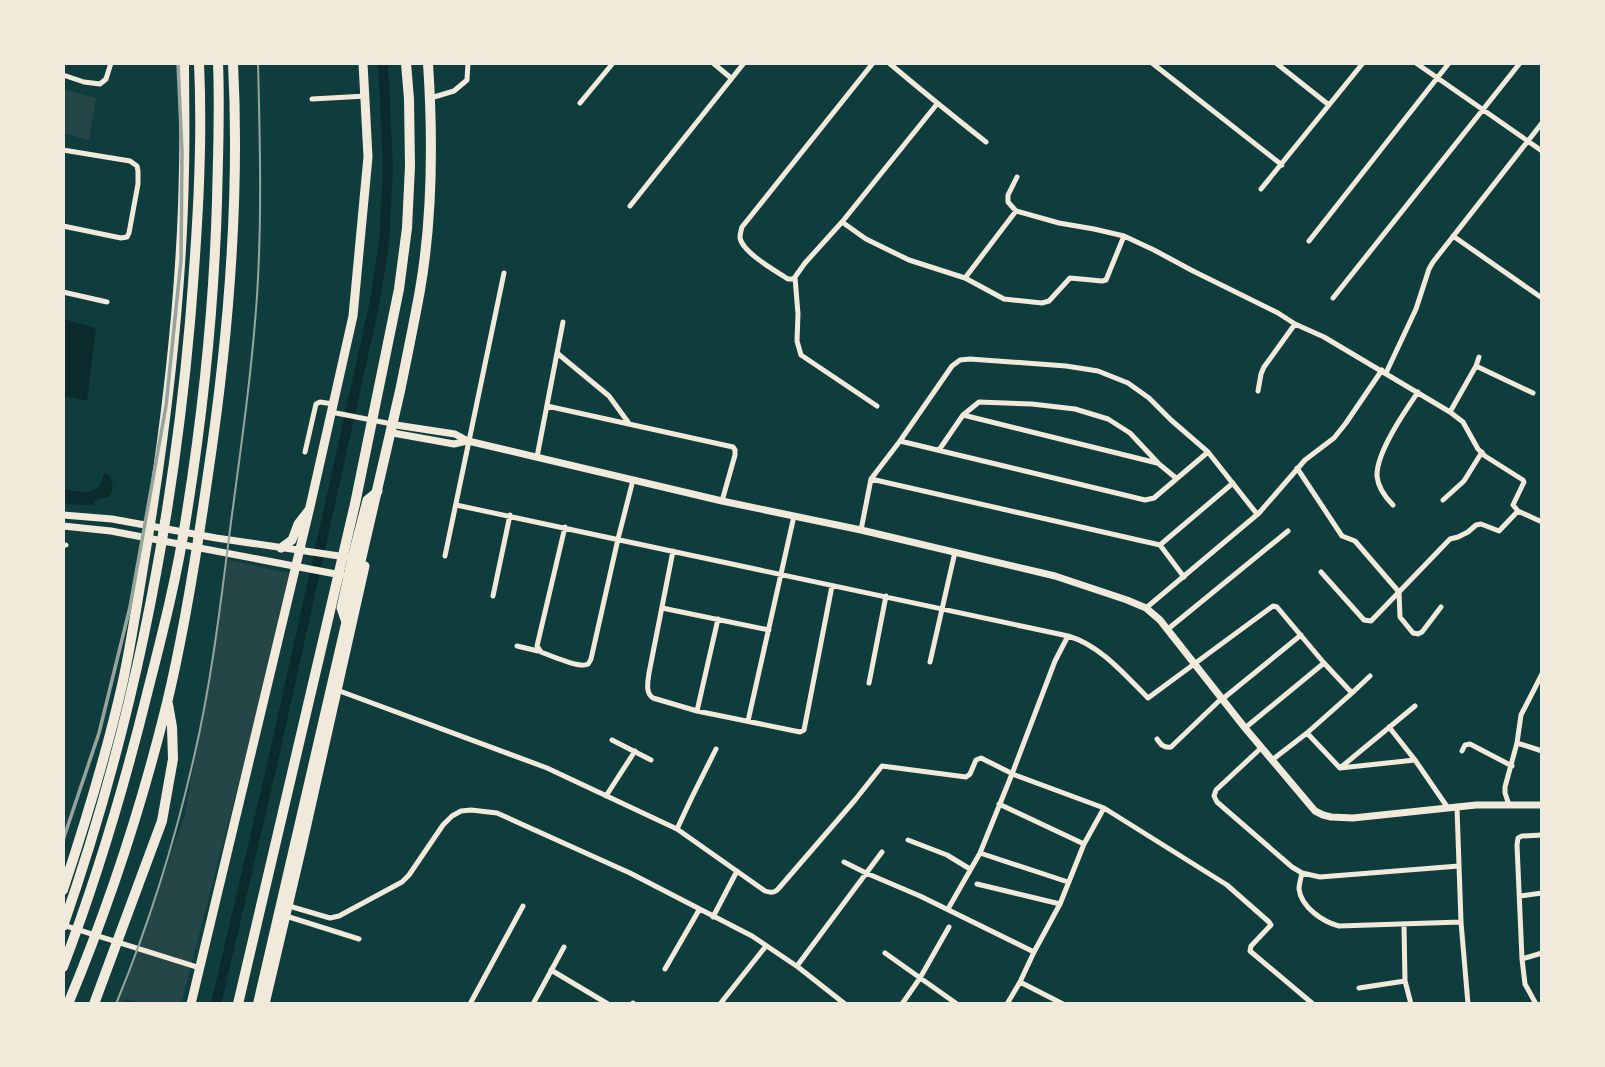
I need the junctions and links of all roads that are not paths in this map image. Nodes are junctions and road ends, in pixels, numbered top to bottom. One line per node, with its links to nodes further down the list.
1 (111, 63): 21 (street)
2 (184, 63): 180 (highway)
3 (199, 63): 191 (highway)
4 (218, 63): 202 (highway)
5 (233, 63): 138 (highway)
6 (363, 63): 24 (main road)
7 (406, 63): 213 (highway)
8 (429, 63): 25 (main road); 214 (highway)
9 (468, 63): 25 (street)
10 (613, 63): 27 (street)
11 (713, 63): 22 (street)
12 (744, 63): 22 (street)
13 (873, 63): 47 (street)
14 (889, 63): 28 (street)
15 (1152, 63): 36 (street)
16 (1276, 63): 29 (street)
17 (1363, 63): 29 (street)
18 (1416, 63): 23 (street)
19 (1449, 63): 23 (street)
20 (1520, 63): 30 (street)
21 (63, 75)
22 (731, 78): 39 (street)
23 (1436, 79): 30 (street); 45 (street)
24 (366, 96): 26 (street); 64 (main road)
25 (433, 97): 68 (main road)
26 (312, 99)
27 (580, 103)
28 (937, 104): 33 (street); 41 (street)
29 (1329, 106): 36 (street)
30 (1483, 109): 32 (street); 50 (street)
31 (1542, 123): 32 (street)
32 (1528, 141): 35 (street); 44 (street)
33 (986, 142)
34 (63, 150): 42 (street)
35 (1542, 151)
36 (1282, 165): 38 (street)
37 (1017, 177): 40 (street)
38 (1261, 189)
39 (630, 206)
40 (1016, 211): 43 (street); 48 (street)
41 (842, 222): 47 (street); 48 (street)
42 (63, 226)
43 (1124, 236): 48 (street); 54 (street)
44 (1453, 236): 51 (street); 58 (street)
45 (1309, 241)
46 (504, 273): 69 (street)
47 (795, 277): 63 (street)
48 (965, 278)
49 (63, 292): 52 (street)
50 (1333, 298)
51 (1542, 298)
52 (107, 302)
53 (563, 322): 55 (street)
54 (1295, 324): 58 (street); 59 (street)
55 (556, 352): 62 (street); 67 (street)
56 (1479, 357): 57 (street)
57 (1476, 366): 61 (street); 65 (street)
58 (1384, 371): 60 (street); 77 (street)
59 (1258, 391)
60 (1418, 392): 65 (street); 86 (street)
61 (1532, 393)
62 (547, 406): 67 (street); 75 (street)
63 (877, 406)
64 (334, 410): 68 (street); 72 (street); 87 (main road)
65 (1450, 412): 74 (street)
66 (963, 415): 71 (street); 76 (street); 76 (street)
67 (628, 422): 84 (street)
68 (395, 429): 69 (street); 82 (main road)
69 (468, 441): 75 (street); 85 (street)
70 (901, 441): 71 (street); 73 (street); 79 (street)
71 (939, 450): 78 (street)
72 (305, 452)
73 (1208, 452): 78 (street); 81 (street)
74 (1482, 452): 83 (street); 88 (street)
75 (537, 457): 80 (street)
76 (1159, 464): 78 (street)
77 (1297, 468): 89 (street); 112 (street)
78 (1176, 478)
79 (871, 479): 96 (street); 99 (street)
80 (633, 480): 84 (street); 98 (street)
81 (1233, 483): 89 (street); 99 (street)
82 (382, 487): 105 (main road); 122 (main road)
83 (1443, 500)
84 (722, 501): 92 (street)
85 (456, 505): 91 (street); 104 (street)
86 (1393, 505)
87 (310, 507): 100 (main road); 101 (main road)
88 (1518, 511): 93 (street); 112 (street)
89 (1257, 514): 110 (street)
90 (63, 515): 100 (street)
91 (510, 515): 95 (street); 113 (street)
92 (794, 516): 96 (street); 108 (street)
93 (1542, 523)
94 (63, 526): 106 (street)
95 (565, 527): 98 (street); 126 (street)
96 (861, 530): 103 (street)
97 (1288, 531): 120 (street)
98 (618, 539): 102 (street); 126 (street)
99 (1160, 545): 110 (street)
100 (281, 548): 101 (street)
101 (304, 550): 105 (street); 106 (main road)
102 (673, 551): 108 (street); 116 (street)
103 (956, 552): 117 (street); 118 (street)
104 (444, 556)
105 (352, 558): 109 (main road)
106 (299, 567): 109 (street); 203 (main road)
107 (1321, 572): 112 (street)
108 (782, 575): 111 (street); 121 (street)
109 (348, 576): 122 (main road)
110 (1184, 577): 117 (street)
111 (832, 586): 114 (street); 141 (street)
112 (1399, 592): 115 (street)
113 (493, 596)
114 (886, 596): 118 (street); 132 (street)
115 (1441, 607)
116 (662, 608): 119 (street); 140 (street)
117 (1146, 608): 120 (street)
118 (942, 609): 124 (street); 127 (street)
119 (718, 619): 121 (street); 140 (street)
120 (1168, 629): 129 (street)
121 (769, 630): 141 (street)
122 (350, 633): 134 (main road)
123 (1301, 635): 128 (street); 129 (street); 137 (street)
124 (1068, 636): 129 (street); 158 (street)
125 (517, 646): 126 (street)
126 (538, 650)
127 (930, 662)
128 (1324, 663): 136 (street); 143 (street)
129 (1194, 664): 137 (street)
130 (1542, 674): 133 (street)
131 (1370, 676): 136 (street)
132 (869, 683)
133 (1534, 688): 135 (street); 147 (street)
134 (337, 690): 159 (street); 184 (main road)
135 (1542, 690)
136 (1352, 693): 144 (street)
137 (1221, 699): 143 (street); 145 (street)
138 (167, 701): 210 (highway); 211 (highway)
139 (1415, 706): 142 (street)
140 (697, 711): 141 (street)
141 (748, 721)
142 (1389, 727): 155 (street); 157 (street)
143 (1245, 728): 148 (street)
144 (1307, 733): 154 (street); 157 (street)
145 (1157, 739)
146 (612, 740): 150 (street)
147 (1517, 743): 152 (street); 156 (street)
148 (1261, 748): 154 (street); 177 (street)
149 (716, 749): 166 (street)
150 (635, 751): 153 (street); 159 (street)
151 (1462, 751): 156 (street)
152 (1542, 751)
153 (651, 760)
154 (1272, 760): 164 (street)
155 (1415, 760): 157 (street); 164 (street)
156 (1512, 766): 161 (street)
157 (1340, 768)
158 (1012, 774): 160 (street); 163 (street); 175 (street)
159 (606, 796): 166 (street)
160 (999, 804): 169 (street); 171 (street)
161 (1507, 804): 162 (street); 165 (street)
162 (1542, 805)
163 (1104, 808): 169 (street); 225 (street)
164 (1448, 808): 165 (street)
165 (1457, 808): 173 (street)
166 (677, 830): 175 (street)
167 (1542, 835): 182 (street)
168 (908, 840): 174 (street)
169 (1084, 844): 178 (street)
170 (882, 852): 176 (street)
171 (980, 853): 174 (street); 178 (street)
172 (844, 862): 176 (street)
173 (1457, 867): 177 (street); 190 (street)
174 (970, 869): 186 (street)
175 (737, 871): 189 (street)
176 (866, 873): 186 (street); 201 (street)
177 (1302, 873): 192 (street)
178 (1068, 882): 183 (street)
179 (977, 884): 183 (street)
180 (63, 890)
181 (1542, 893): 182 (street)
182 (1520, 897): 200 (street)
183 (1060, 904): 197 (street)
184 (289, 906): 187 (street); 188 (main road)
185 (523, 906): 216 (street)
186 (948, 909): 197 (street)
187 (699, 910): 189 (street); 204 (street)
188 (286, 916): 194 (street); 215 (main road)
189 (713, 917): 195 (street)
190 (1461, 922): 192 (street); 227 (street)
191 (63, 925): 203 (street)
192 (1404, 925): 207 (street)
193 (949, 927): 206 (street)
194 (359, 939)
195 (766, 946): 201 (street); 219 (street)
196 (564, 947): 205 (street)
197 (1034, 952): 208 (street)
198 (885, 953): 206 (street)
199 (1542, 953): 200 (street)
200 (1522, 959): 228 (street)
201 (797, 966): 220 (street)
202 (63, 967)
203 (200, 969): 212 (main road)
204 (665, 969)
205 (551, 970): 217 (street); 218 (street)
206 (920, 978): 221 (street); 222 (street)
207 (1405, 981): 209 (street); 226 (street)
208 (1020, 982): 223 (street); 224 (street)
209 (1359, 988)
210 (68, 1004)
211 (94, 1004)
212 (191, 1004)
213 (238, 1004)
214 (258, 1004)
215 (265, 1004)
216 (470, 1004)
217 (533, 1004)
218 (608, 1004)
219 (720, 1004)
220 (845, 1004)
221 (902, 1004)
222 (957, 1004)
223 (1007, 1004)
224 (1063, 1004)
225 (1313, 1004)
226 (1411, 1004)
227 (1468, 1004)
228 (1535, 1004)

